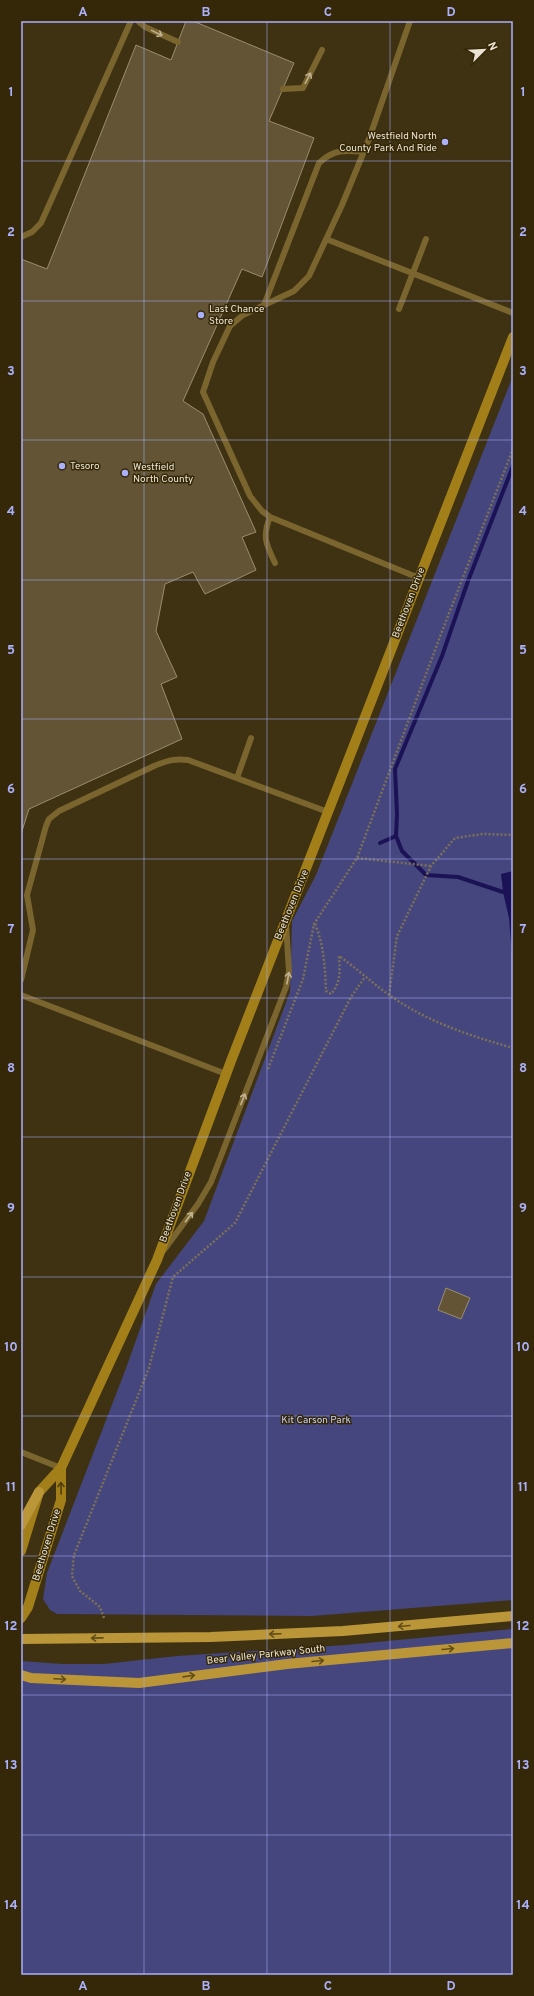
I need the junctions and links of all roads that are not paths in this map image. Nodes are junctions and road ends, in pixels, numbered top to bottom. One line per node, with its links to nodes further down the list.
1 (131, 21): 8 (lane)
2 (138, 21): 4 (lane, one-way to 4)
3 (410, 21): 7 (lane)
4 (178, 42)
5 (322, 50): 6 (lane, one-way to 5)
6 (282, 89)
7 (364, 152): 9 (lane); 12 (lane)
8 (21, 237)
9 (326, 239): 11 (lane); 12 (lane)
10 (426, 239): 11 (lane)
11 (412, 274): 13 (lane); 14 (lane)
12 (264, 305): 16 (lane)
13 (399, 310)
14 (513, 314)
15 (513, 337): 18 (main road, Beethoven Drive)
16 (270, 517): 17 (lane); 18 (lane)
17 (274, 563)
18 (419, 578): 21 (main road, Beethoven Drive)
19 (251, 738): 20 (lane)
20 (237, 778): 21 (lane); 23 (lane)
21 (328, 812): 22 (main road, Beethoven Drive)
22 (286, 919): 25 (main road, Beethoven Drive); 26 (lane, one-way to 22)
23 (21, 980)
24 (21, 995): 25 (lane)
25 (226, 1074): 26 (main road, Beethoven Drive)
26 (157, 1260): 28 (main road, Beethoven Drive)
27 (21, 1452): 28 (lane)
28 (61, 1468): 29 (main road, Beethoven Drive); 33 (main road, Beethoven Drive, one-way to 28)
29 (39, 1492): 30 (main road); 31 (main road, Beethoven Drive)
30 (21, 1525)
31 (21, 1551)
32 (513, 1616): 34 (main road, Bear Valley Parkway South, one-way to 34)
33 (21, 1618)
34 (21, 1639)
35 (513, 1643): 36 (main road, Bear Valley Parkway South, one-way to 35)
36 (21, 1676)

